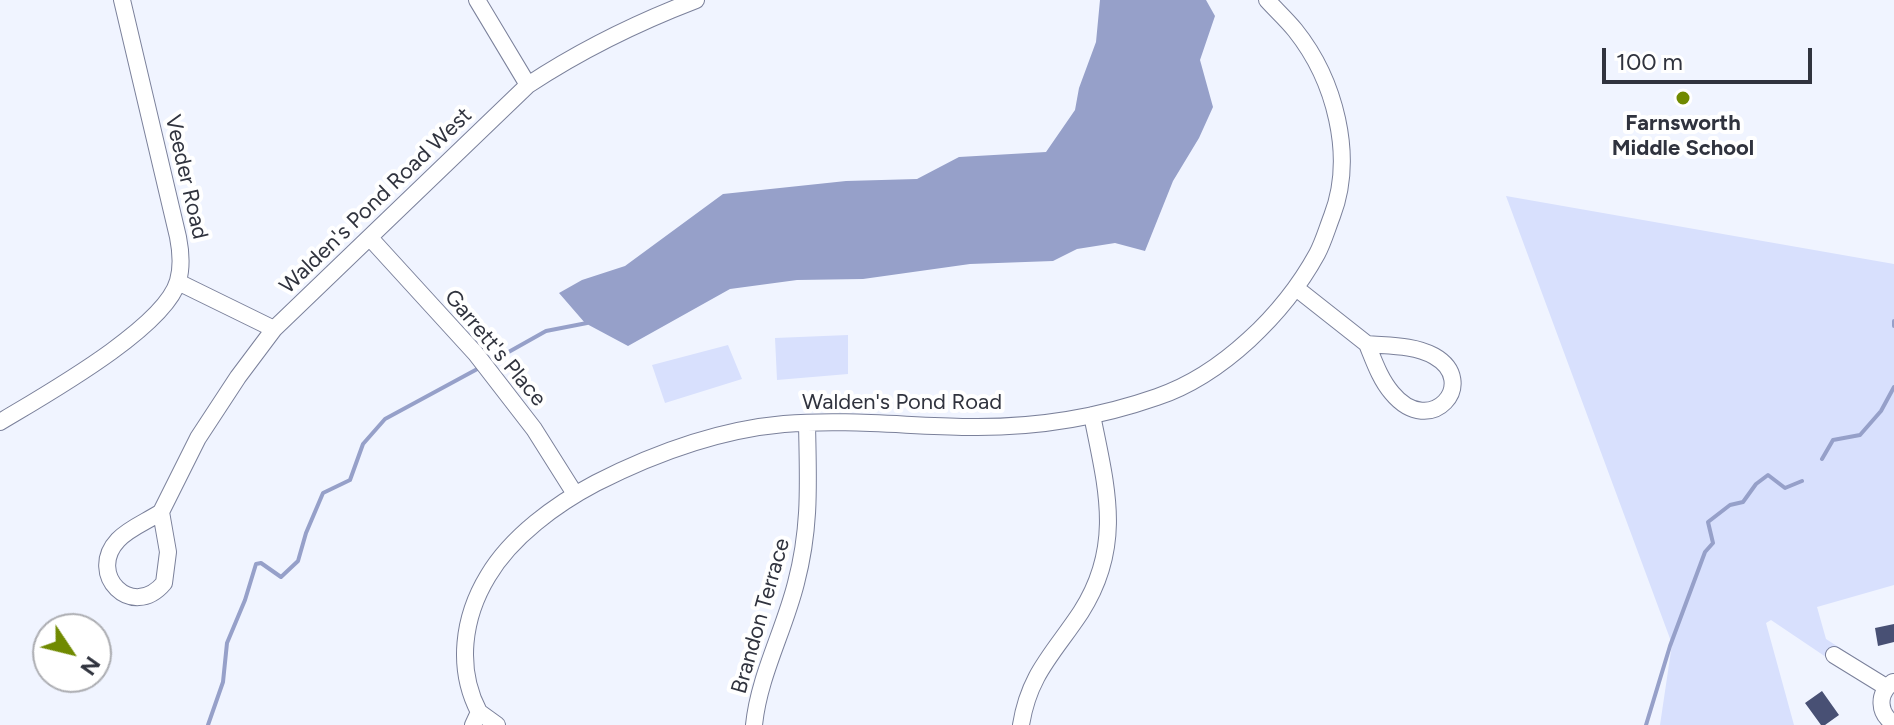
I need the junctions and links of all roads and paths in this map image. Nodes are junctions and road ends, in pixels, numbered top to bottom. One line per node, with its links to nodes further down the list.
1 (122, 0): 7 (street, Veeder Road)
2 (477, 0): 5 (street)
3 (696, 0): 5 (street, Walden's Pond Road West)
4 (1267, 0): 8 (street)
5 (528, 85): 6 (street, Walden's Pond Road West)
6 (371, 239): 9 (street, Walden's Pond Road West); 14 (street, Garrett's Place)
7 (178, 282): 9 (street); 12 (street)
8 (1296, 288): 10 (street); 11 (street, Walden's Pond Road)
9 (274, 329): 15 (street, Walden's Pond Road West)
10 (1367, 344): 10 (street)
11 (1092, 415): 13 (street, Walden's Pond Road); 22 (street)
12 (0, 422)
13 (807, 423): 14 (street, Walden's Pond Road); 21 (street, Brandon Terrace)
14 (575, 494): 18 (street, Walden's Pond Road)
15 (161, 512): 15 (street)
16 (1834, 655): 17 (street)
17 (1890, 684): 19 (street)
18 (476, 718): 20 (street, Walden's Pond Road)
19 (1894, 724)
20 (497, 725)
21 (754, 725)
22 (1021, 725)

